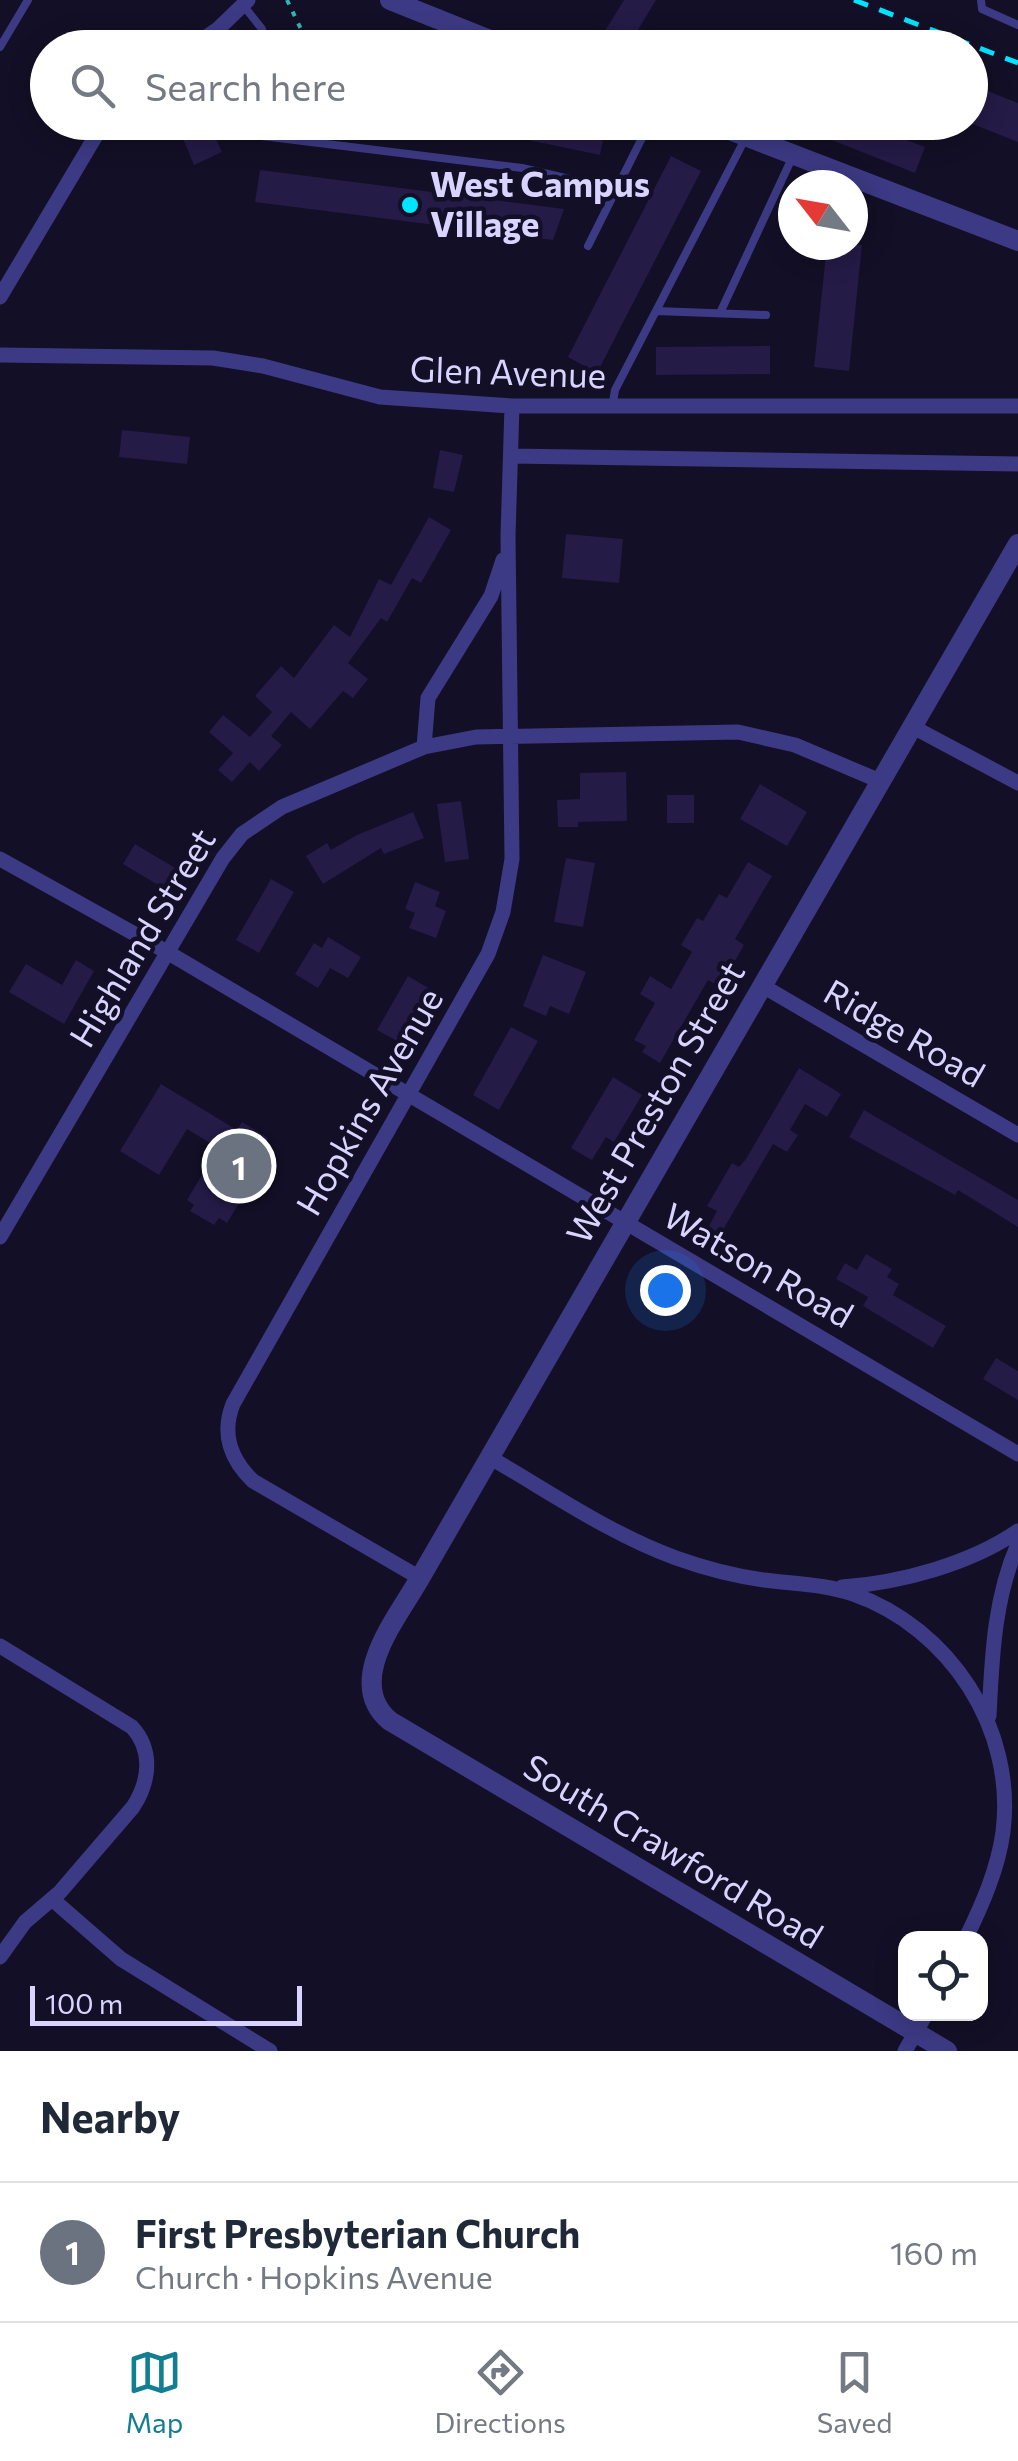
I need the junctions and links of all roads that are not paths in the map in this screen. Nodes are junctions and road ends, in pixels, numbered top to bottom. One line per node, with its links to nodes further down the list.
1 (28, 0): 9 (lane)
2 (390, 0): 8 (street)
3 (980, 0): 5 (lane)
4 (246, 2): 6 (street); 7 (lane)
5 (1018, 25)
6 (217, 30)
7 (262, 30)
8 (465, 30)
9 (0, 47)
10 (93, 140): 19 (street)
11 (294, 140): 16 (lane)
12 (641, 140): 16 (lane)
13 (744, 140): 20 (lane)
14 (754, 140): 15 (street)
15 (794, 155): 17 (street); 21 (lane)
16 (617, 190): 18 (lane)
17 (1018, 241)
18 (588, 246)
19 (0, 297)
20 (656, 311): 21 (lane); 26 (lane)
21 (720, 313): 22 (lane)
22 (766, 314)
23 (0, 354): 24 (street, Glen Avenue)
24 (512, 406): 26 (street, Glen Avenue); 27 (street, Hopkins Avenue)
25 (1018, 406): 26 (street, Glen Avenue)
26 (612, 408)
27 (512, 456): 28 (street); 29 (street, Hopkins Avenue)
28 (1018, 464)
29 (508, 536): 32 (street, Hopkins Avenue); 33 (street, Hopkins Avenue)
30 (1018, 544): 31 (street, West Preston Street)
31 (913, 727): 34 (street, West Preston Street); 35 (street)
32 (513, 736): 33 (street, Highland Street); 34 (street, Highland Street); 39 (street, Hopkins Avenue)
33 (424, 746): 37 (street, Highland Street)
34 (880, 781): 38 (street, West Preston Street)
35 (1018, 783)
36 (0, 859): 37 (street, Watson Road)
37 (167, 952): 39 (street, Watson Road); 42 (street, Highland Street)
38 (761, 985): 40 (street, Ridge Road); 41 (street, West Preston Street)
39 (408, 1094): 41 (street, Watson Road); 47 (street, Hopkins Avenue)
40 (1018, 1136)
41 (624, 1222): 43 (street, Watson Road); 44 (street, West Preston Street)
42 (0, 1237)
43 (1018, 1454)
44 (490, 1457): 47 (street, West Preston Street); 48 (street)
45 (1018, 1531): 48 (street)
46 (1018, 1544): 51 (street)
47 (420, 1578): 50 (street, West Preston Street)
48 (834, 1588): 51 (street)
49 (0, 1646): 52 (street)
50 (373, 1702): 55 (street, South Crawford Road)
51 (989, 1724): 53 (street)
52 (52, 1899): 54 (street); 56 (street)
53 (969, 1931)
54 (0, 1957)
55 (910, 2042): 57 (street, South Crawford Road)
56 (270, 2051)
57 (946, 2051)

